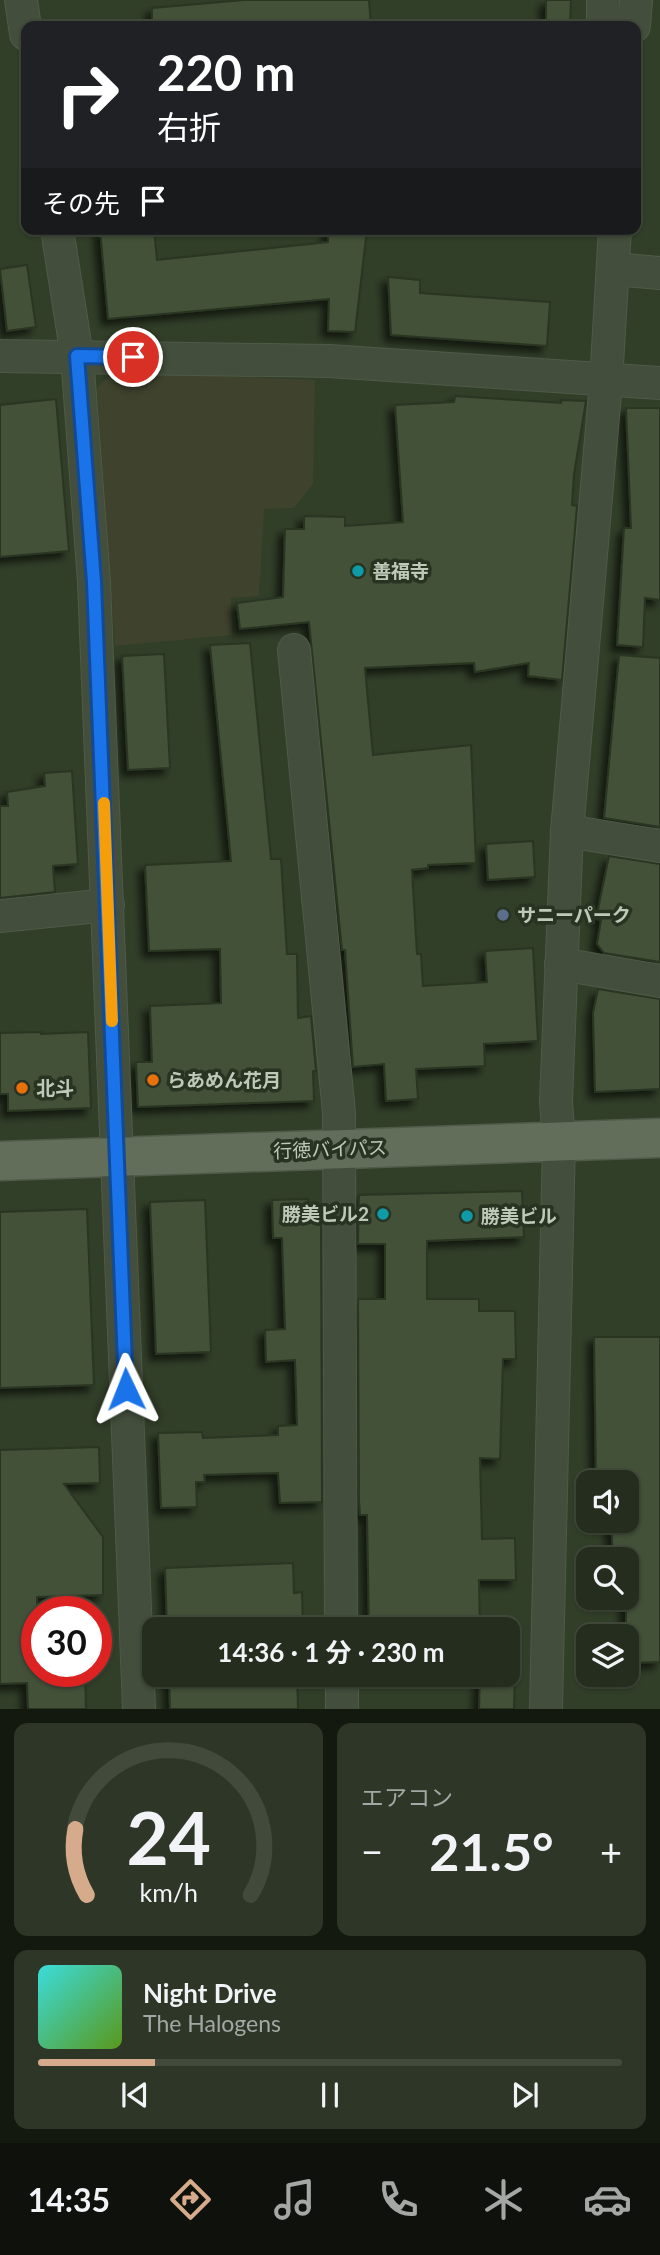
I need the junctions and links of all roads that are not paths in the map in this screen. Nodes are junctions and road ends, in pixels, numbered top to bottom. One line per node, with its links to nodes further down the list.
1 (21, 0): 4 (street)
2 (603, 0): 5 (street)
3 (636, 0): 6 (street)
4 (24, 21)
5 (603, 21)
6 (634, 21)
7 (58, 235): 12 (street)
8 (615, 235): 9 (street)
9 (614, 269): 10 (street); 13 (street)
10 (660, 273)
11 (0, 356): 12 (street)
12 (77, 356): 13 (street); 18 (street)
13 (606, 382): 14 (street); 16 (street)
14 (660, 383)
15 (294, 650): 24 (street)
16 (567, 831): 17 (street); 20 (street)
17 (660, 846)
18 (108, 905): 19 (street); 25 (street)
19 (0, 916)
20 (561, 964): 21 (street); 23 (street)
21 (660, 981)
22 (660, 1138): 23 (main road, 行徳バイパス)
23 (559, 1141): 24 (main road, 行徳バイパス); 31 (street)
24 (339, 1149): 25 (main road, 行徳バイパス); 27 (street)
25 (117, 1156): 26 (main road, 行徳バイパス); 29 (street)
26 (0, 1161)
27 (341, 1617)
28 (342, 1687): 30 (street)
29 (139, 1709)
30 (342, 1709)
31 (546, 1709)

